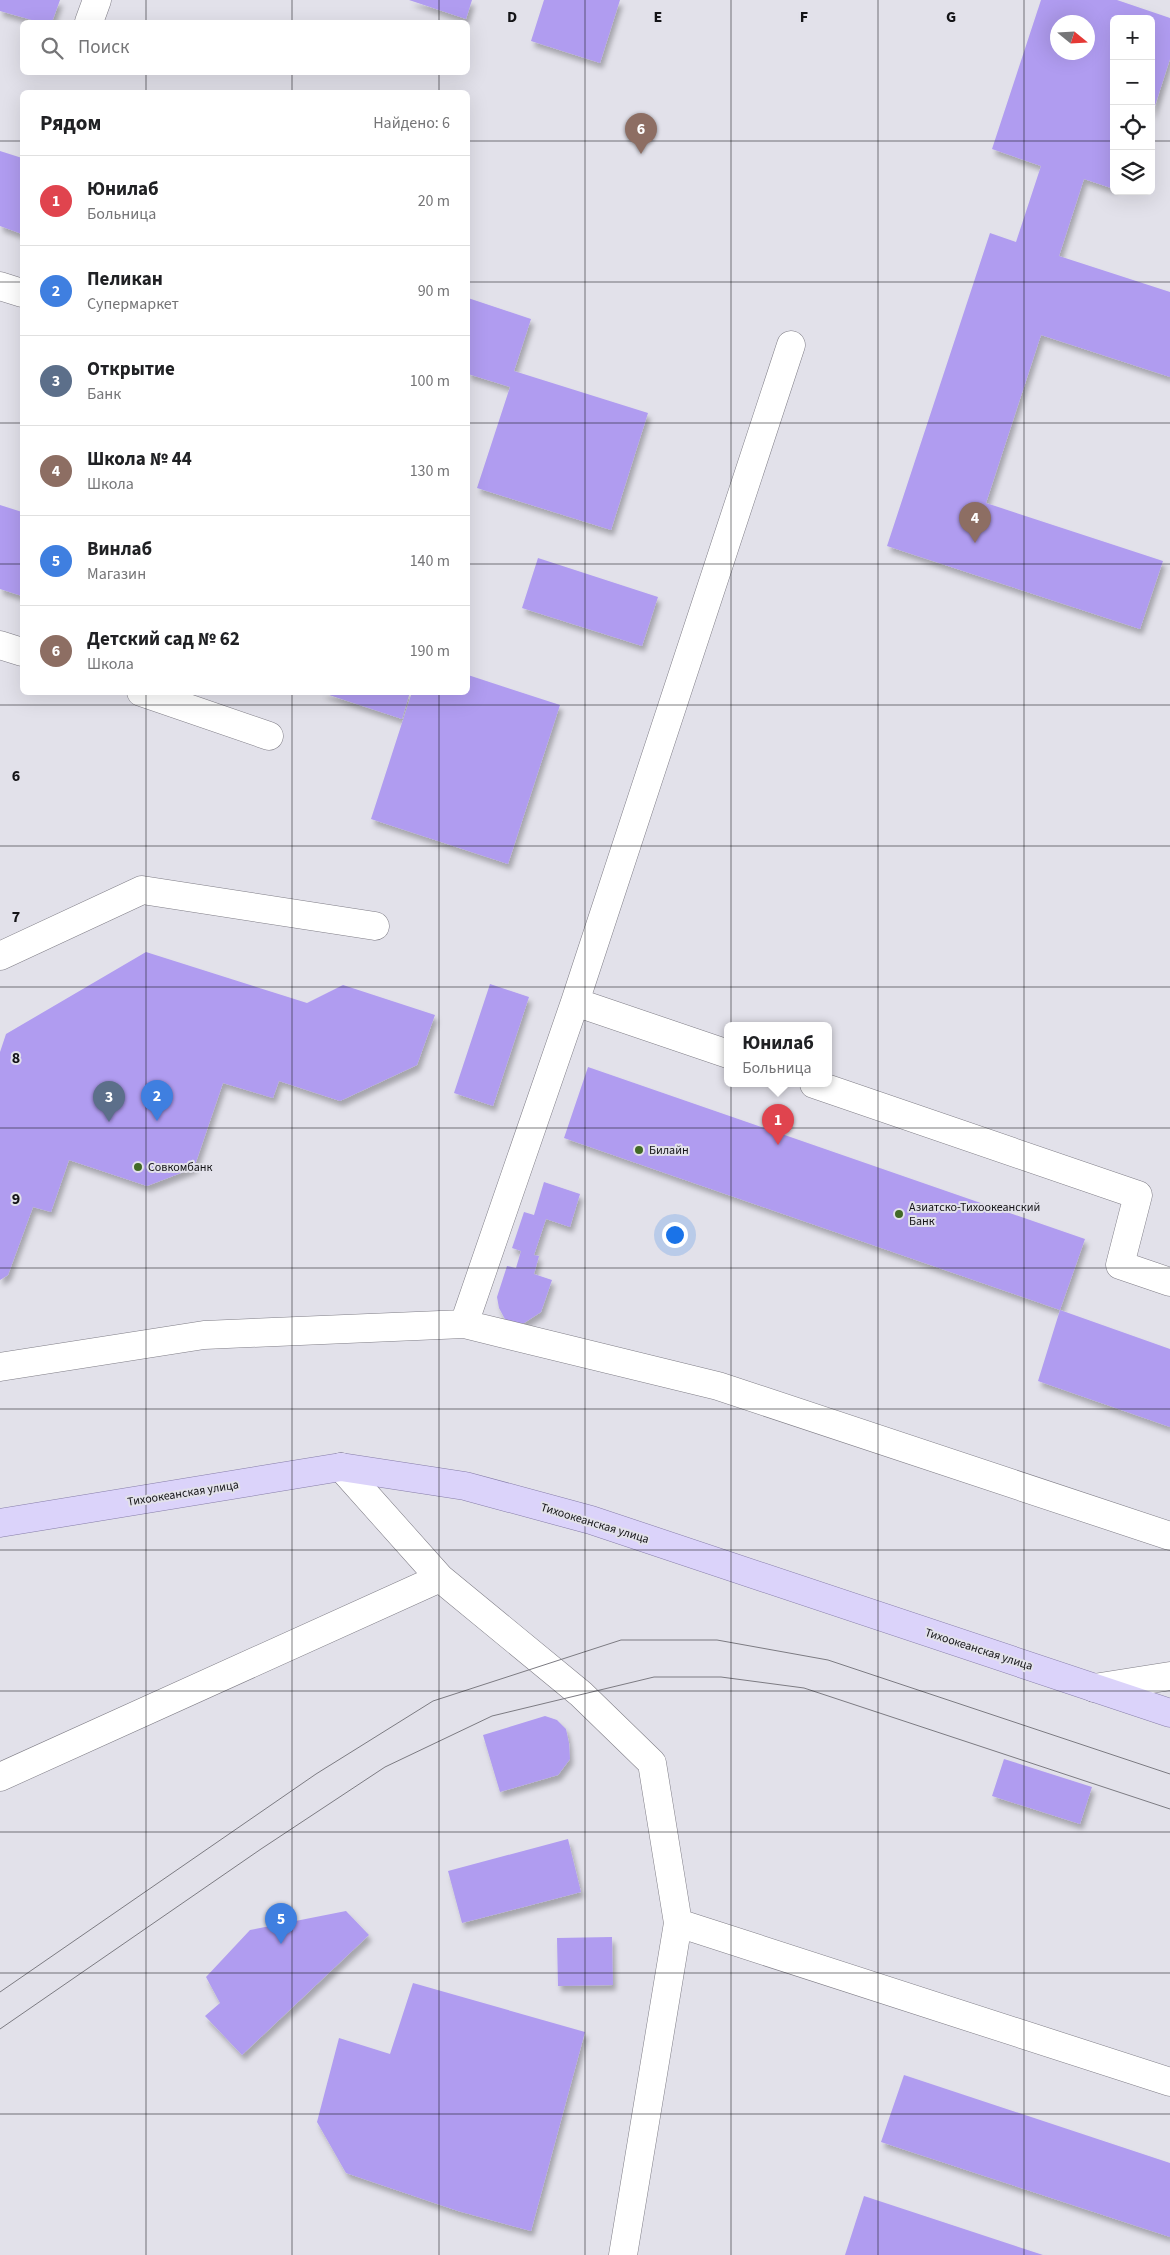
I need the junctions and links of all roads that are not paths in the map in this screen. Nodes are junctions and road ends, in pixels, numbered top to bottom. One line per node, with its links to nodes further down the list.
1 (97, 0): 2 (street)
2 (90, 20)
3 (0, 286): 4 (street)
4 (20, 292)
5 (791, 345): 12 (street)
6 (0, 645): 7 (street)
7 (20, 651)
8 (150, 695): 9 (street)
9 (269, 736)
10 (375, 926): 11 (street)
11 (0, 956)
12 (575, 1002): 13 (street); 16 (street)
13 (724, 1053)
14 (823, 1087): 15 (street)
15 (1170, 1282)
16 (464, 1324): 17 (street); 20 (street)
17 (0, 1367)
18 (341, 1467): 19 (main road, Тихоокеанская улица); 21 (street); 23 (main road, Тихоокеанская улица)
19 (0, 1523)
20 (1170, 1536)
21 (440, 1578): 25 (street); 26 (street)
22 (1170, 1676): 23 (street)
23 (1094, 1688): 24 (main road, Тихоокеанская улица)
24 (1170, 1713)
25 (0, 1776)
26 (678, 1923): 27 (street); 28 (street)
27 (1170, 2082)
28 (623, 2255)

